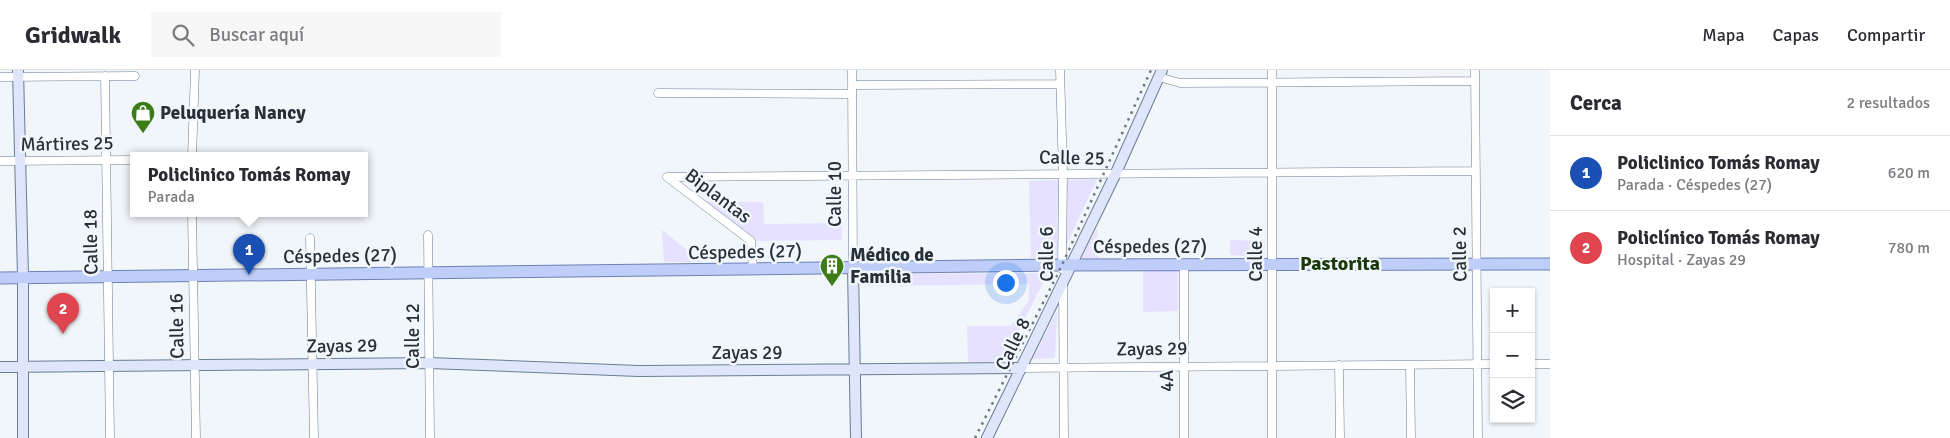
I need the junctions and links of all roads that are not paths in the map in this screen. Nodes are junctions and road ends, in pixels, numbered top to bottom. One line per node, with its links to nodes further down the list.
1 (195, 70): 17 (street)
2 (852, 70): 12 (street, Calle 10)
3 (1060, 70): 13 (street, Calle 6)
4 (1272, 70): 14 (street, Calle 4)
5 (1475, 70): 11 (street, Calle 2)
6 (1161, 73): 14 (street); 25 (street, Calle 8)
7 (18, 74): 8 (street); 10 (street); 20 (street)
8 (106, 76): 9 (street); 18 (street, Calle 18)
9 (135, 76)
10 (0, 77)
11 (1475, 81): 14 (street); 22 (street, Calle 2)
12 (852, 84): 13 (street); 16 (street, Calle 10)
13 (1060, 84): 23 (street, Calle 6)
14 (1272, 84): 24 (street, Calle 4)
15 (658, 93): 16 (street)
16 (852, 94): 27 (street, Calle 10)
17 (192, 152)
18 (106, 160): 19 (street, Mártires 25); 20 (street, Mártires 25); 42 (street, Calle 18)
19 (130, 160)
20 (21, 161): 21 (street, Mártires 25); 41 (street)
21 (0, 162)
22 (1476, 171): 24 (street, Calle 25); 31 (street, Calle 2)
23 (1064, 173): 25 (street, Calle 25); 27 (street, Calle 25); 34 (street, Calle 6)
24 (1272, 174): 25 (street, Calle 25); 32 (street, Calle 4)
25 (1115, 175): 34 (street, Calle 8)
26 (667, 177): 27 (street, Calle 25); 37 (street, Biplantas)
27 (853, 177): 36 (street, Calle 10)
28 (192, 217): 40 (street, Calle 16)
29 (428, 235): 38 (street, Calle 12)
30 (310, 238): 39 (street)
31 (1476, 263): 32 (main road, Céspedes (27)); 33 (main road, Céspedes (27)); 48 (street, Calle 2)
32 (1272, 264): 35 (main road, Céspedes (27)); 52 (street, Calle 4)
33 (1550, 264)
34 (1067, 265): 35 (main road, Céspedes (27)); 36 (main road, Céspedes (27)); 44 (street, Calle 8)
35 (1184, 265): 55 (street, 4A)
36 (853, 268): 37 (main road, Céspedes (27)); 61 (street, Calle 10)
37 (753, 269): 38 (main road, Céspedes (27))
38 (429, 273): 39 (main road, Céspedes (27)); 45 (street, Calle 12)
39 (312, 274): 40 (main road, Céspedes (27)); 46 (street)
40 (193, 276): 42 (main road, Céspedes (27)); 54 (street, Calle 16)
41 (23, 277): 42 (main road, Céspedes (27)); 43 (main road, Céspedes (27)); 57 (street)
42 (108, 277): 58 (street, Calle 18)
43 (0, 278)
44 (1063, 283): 59 (street, Calle 6); 60 (street, Calle 8)
45 (429, 363): 46 (street, Zayas 29); 61 (street, Zayas 29); 66 (street, Calle 12)
46 (313, 364): 54 (street, Zayas 29); 65 (street)
47 (1410, 364): 48 (street, Zayas 29); 53 (street, Zayas 29); 73 (street)
48 (1478, 364): 49 (street, Zayas 29); 74 (street, Calle 2)
49 (1490, 364)
50 (1535, 364): 51 (street)
51 (1550, 364)
52 (1272, 365): 53 (street, Zayas 29); 55 (street, Zayas 29); 71 (street, Calle 4)
53 (1339, 365): 72 (street)
54 (195, 366): 58 (street, Zayas 29); 64 (street, Calle 16)
55 (1183, 366): 59 (street, Zayas 29); 70 (street, 4A)
56 (0, 367): 57 (street, Zayas 29)
57 (22, 367): 58 (street, Zayas 29); 62 (street)
58 (109, 367): 63 (street, Calle 18)
59 (1062, 367): 60 (street, Zayas 29); 69 (street, Calle 6)
60 (1021, 368): 61 (street, Zayas 29); 68 (street, Calle 8)
61 (855, 369): 67 (street, Calle 10)
62 (23, 438)
63 (110, 438)
64 (196, 438)
65 (314, 438)
66 (430, 438)
67 (856, 438)
68 (987, 438)
69 (1064, 438)
70 (1184, 438)
71 (1272, 438)
72 (1340, 438)
73 (1411, 438)
74 (1478, 438)

